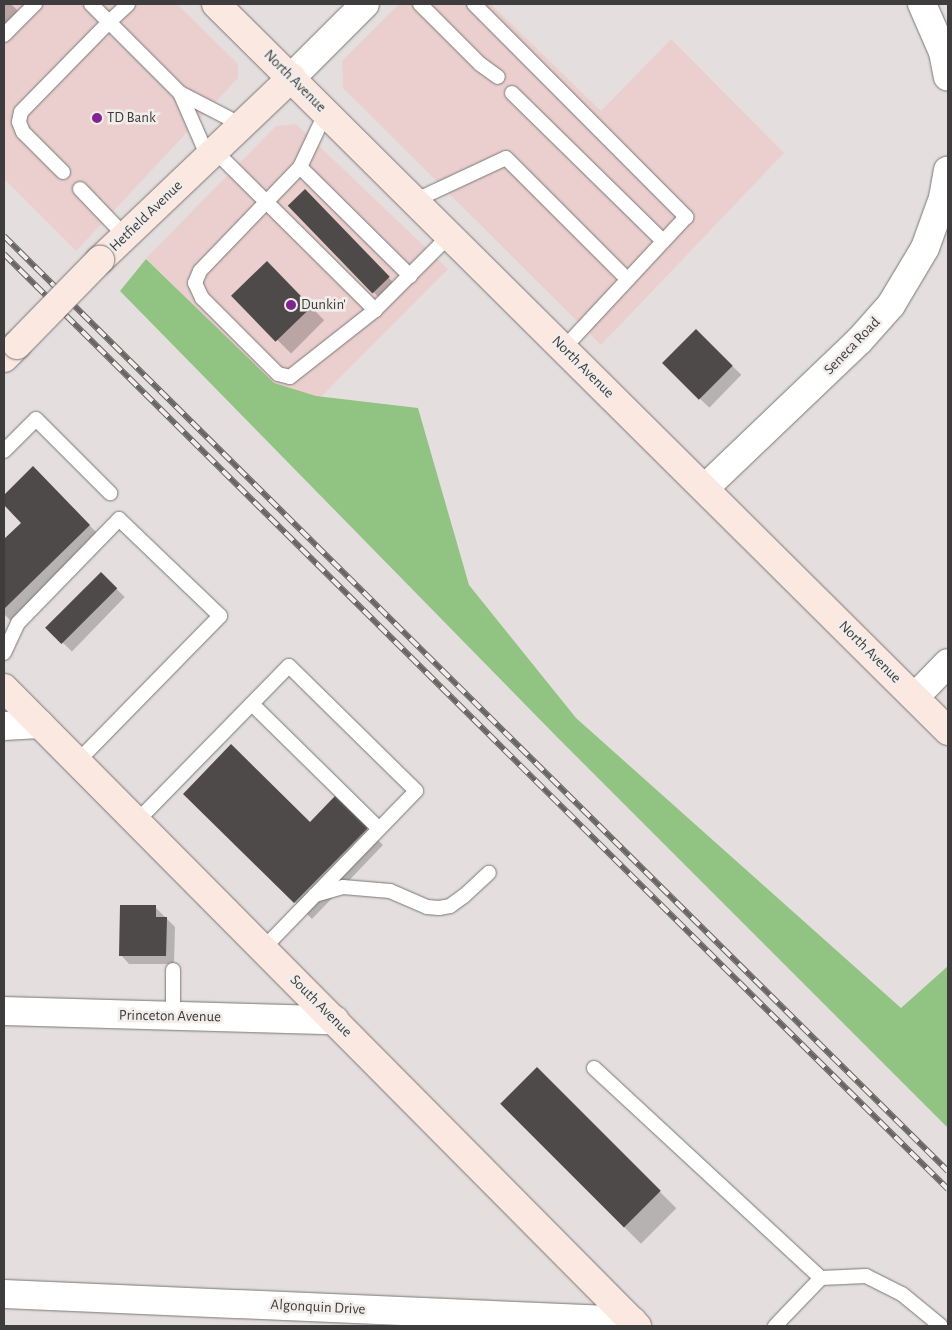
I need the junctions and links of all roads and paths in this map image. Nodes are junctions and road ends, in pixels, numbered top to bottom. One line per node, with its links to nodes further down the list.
1 (35, 4): 10 (lane)
2 (91, 4): 9 (lane)
3 (128, 4): 9 (lane)
4 (217, 4): 12 (main road, North Avenue)
5 (365, 4): 12 (street)
6 (420, 4): 13 (lane)
7 (474, 4): 27 (lane)
8 (922, 4): 11 (street)
9 (109, 22): 14 (lane); 21 (lane)
10 (4, 35)
11 (947, 61)
12 (292, 77): 16 (main road, North Avenue); 17 (main road, Hetfield Avenue)
13 (498, 77)
14 (180, 93): 17 (lane); 18 (lane)
15 (512, 93): 27 (lane)
16 (326, 112): 19 (lane); 23 (main road, North Avenue)
17 (242, 125): 18 (main road, Hetfield Avenue)
18 (211, 154): 24 (lane); 26 (main road, Hetfield Avenue)
19 (300, 167): 24 (lane); 28 (lane)
20 (948, 170): 34 (street, Seneca Road)
21 (63, 172)
22 (80, 189): 26 (lane)
23 (416, 200): 25 (main road, North Avenue); 29 (lane)
24 (266, 202): 30 (lane); 30 (lane)
25 (450, 235): 28 (lane); 31 (main road, North Avenue)
26 (125, 236): 32 (main road, Hetfield Avenue, bridge)
27 (663, 241): 29 (lane)
28 (410, 276): 30 (lane)
29 (627, 279): 31 (lane)
30 (375, 310)
31 (564, 348): 34 (main road, North Avenue)
32 (10, 352)
33 (4, 451): 35 (lane)
34 (706, 488): 39 (main road, North Avenue)
35 (110, 493)
36 (4, 653): 44 (lane)
37 (948, 663): 39 (street)
38 (4, 688): 41 (main road, South Avenue)
39 (915, 697): 43 (main road, North Avenue)
40 (252, 704): 45 (lane); 46 (lane); 46 (lane)
41 (40, 724): 42 (street); 44 (main road, South Avenue)
42 (4, 726)
43 (948, 730)
44 (77, 762): 45 (main road, South Avenue)
45 (137, 821): 49 (main road, South Avenue)
46 (379, 829): 48 (lane)
47 (489, 873): 48 (lane)
48 (314, 895): 49 (lane)
49 (263, 948): 53 (main road, South Avenue)
50 (173, 970): 52 (lane)
51 (4, 1011): 52 (street, Princeton Avenue)
52 (173, 1016): 53 (street, Princeton Avenue)
53 (335, 1020): 58 (main road, South Avenue)
54 (594, 1068): 55 (lane)
55 (821, 1278): 59 (lane); 60 (lane)
56 (4, 1294): 57 (street, Algonquin Drive)
57 (557, 1322): 58 (street, Algonquin Drive)
58 (634, 1324)
59 (775, 1326)
60 (941, 1326)

